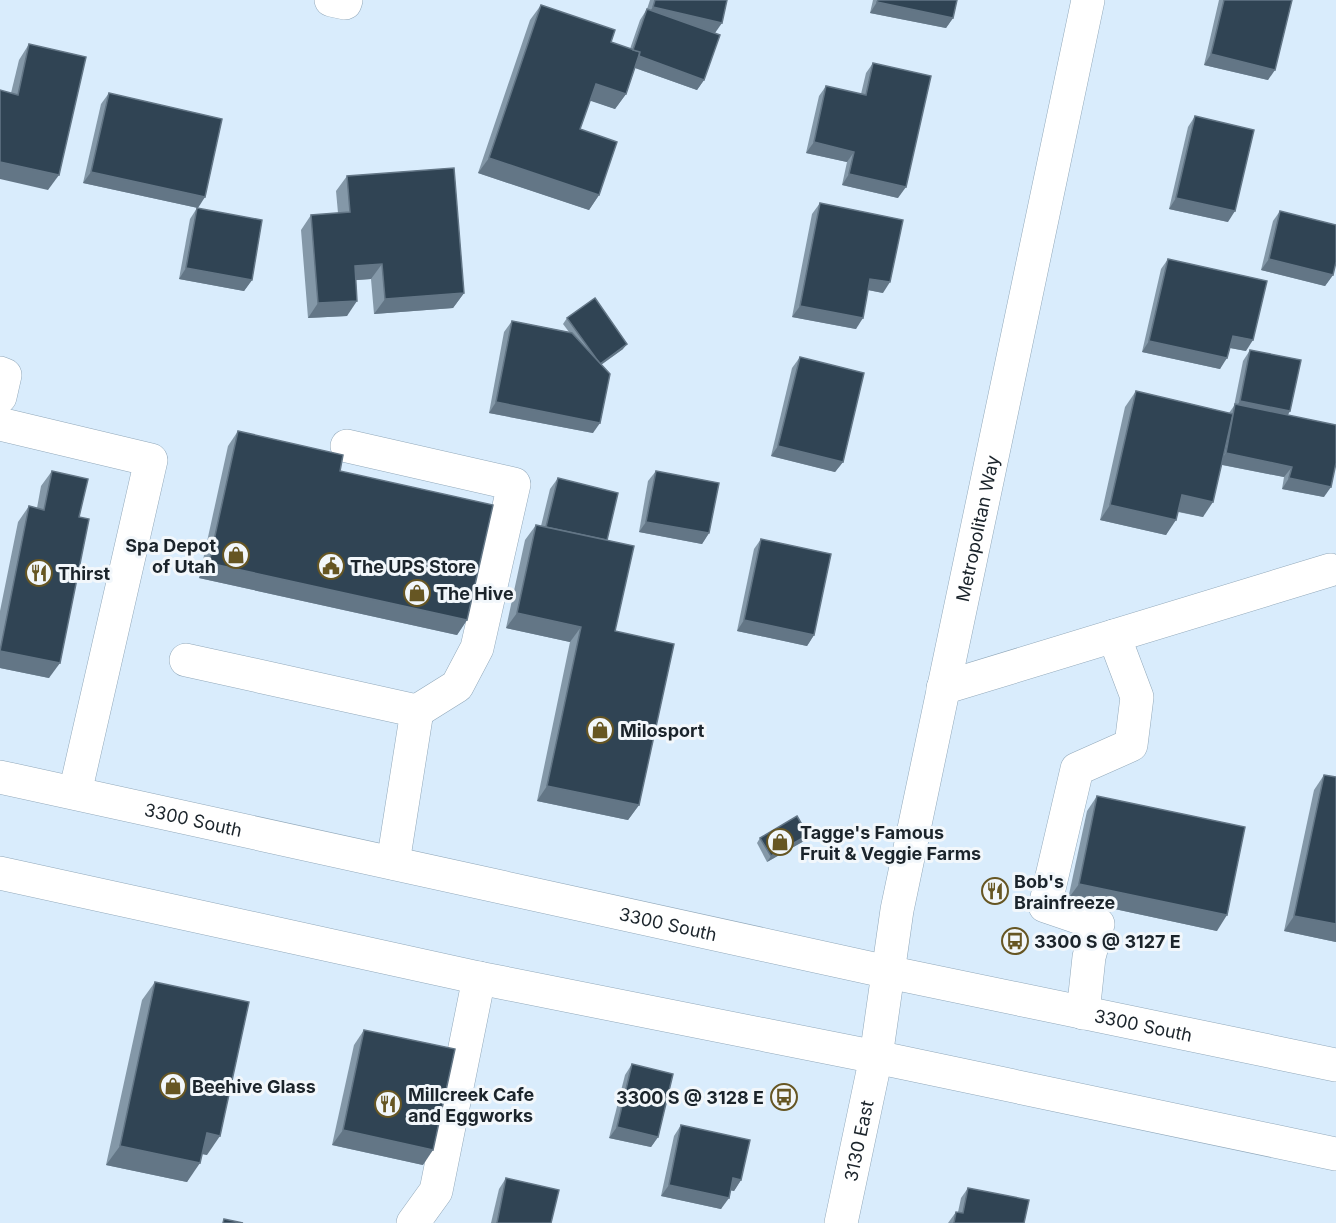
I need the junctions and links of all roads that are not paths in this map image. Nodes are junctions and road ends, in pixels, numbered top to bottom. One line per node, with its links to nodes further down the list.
1 (1088, 0): 9 (main road, Metropolitan Way)
2 (0, 374): 3 (main road)
3 (0, 397)
4 (0, 424): 12 (main road)
5 (347, 446): 10 (main road)
6 (1330, 570): 7 (main road)
7 (1114, 636): 9 (main road); 17 (main road)
8 (186, 660): 10 (main road)
9 (943, 688): 15 (main road, Metropolitan Way)
10 (417, 711): 13 (main road)
11 (0, 777): 12 (main road, 3300 South)
12 (75, 793): 13 (main road, 3300 South)
13 (393, 863): 15 (main road, 3300 South)
14 (0, 873): 16 (main road)
15 (888, 972): 17 (main road, 3300 South); 18 (main road, Metropolitan Way)
16 (479, 978): 18 (main road); 21 (main road)
17 (1083, 1013): 19 (main road, 3300 South)
18 (876, 1057): 20 (main road); 22 (main road, 3130 East)
19 (1336, 1065)
20 (1336, 1154)
21 (412, 1223)
22 (841, 1223)

